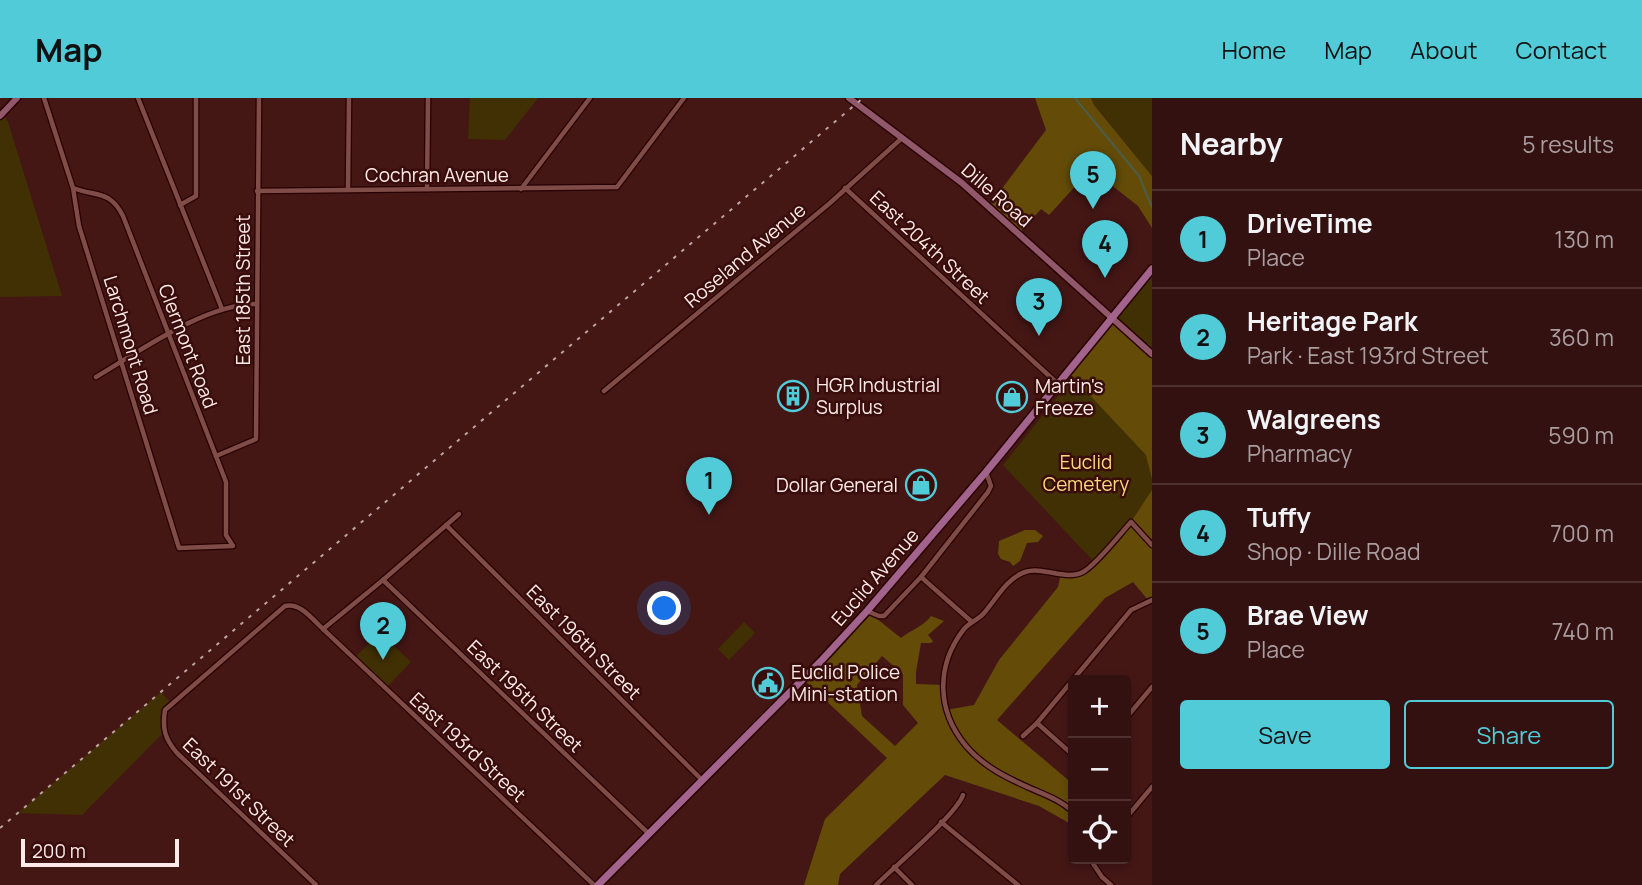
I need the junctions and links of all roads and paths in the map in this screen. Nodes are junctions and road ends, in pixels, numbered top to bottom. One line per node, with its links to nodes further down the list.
1 (17, 98): 11 (street)
2 (44, 98): 13 (street, Larchmont Road)
3 (138, 98): 19 (street)
4 (196, 98): 19 (street)
5 (258, 98): 18 (street, East 185th Street)
6 (349, 98): 15 (street)
7 (428, 98): 16 (street)
8 (590, 98): 17 (street)
9 (684, 98): 17 (street, Cochran Avenue)
10 (849, 98): 12 (street, Dille Road)
11 (0, 116)
12 (902, 138): 14 (street, Roseland Avenue); 23 (street, Dille Road)
13 (73, 188): 24 (street, Clermont Road); 26 (street, Larchmont Road)
14 (845, 188): 28 (street, East 204th Street); 29 (street, Roseland Avenue)
15 (348, 189): 16 (street, Cochran Avenue); 18 (street, Cochran Avenue)
16 (427, 189): 17 (street, Cochran Avenue)
17 (521, 189)
18 (257, 191): 21 (street, East 185th Street)
19 (180, 205): 22 (street)
20 (1152, 269): 23 (main road, Euclid Avenue)
21 (256, 304): 22 (street); 30 (street, East 185th Street)
22 (222, 309): 24 (street)
23 (1111, 317): 25 (street, Dille Road); 28 (main road, Euclid Avenue)
24 (168, 335): 26 (street); 30 (street, Clermont Road)
25 (1152, 354)
26 (121, 362): 27 (street); 35 (street, Larchmont Road)
27 (96, 377)
28 (1059, 384): 31 (main road, Euclid Avenue)
29 (604, 391)
30 (216, 456): 35 (street, Clermont Road)
31 (986, 472): 36 (street); 39 (main road, Euclid Avenue)
32 (459, 514): 33 (street)
33 (446, 525): 37 (street); 47 (street, East 196th Street)
34 (1152, 545): 40 (street)
35 (233, 546)
36 (921, 576): 39 (street); 40 (street)
37 (383, 580): 41 (street); 53 (street, East 195th Street)
38 (1152, 600): 44 (street)
39 (867, 611): 47 (main road, Euclid Avenue)
40 (972, 622): 50 (street)
41 (323, 629): 56 (street, East 191st Street); 57 (street, East 193rd Street)
42 (1152, 687): 43 (street)
43 (1131, 712)
44 (1037, 723): 45 (street); 46 (street)
45 (1023, 736)
46 (1068, 751)
47 (702, 780): 53 (main road, Euclid Avenue)
48 (1152, 787): 51 (street)
49 (962, 795): 52 (street)
50 (1068, 808)
51 (1131, 812)
52 (941, 822): 55 (street); 60 (street)
53 (648, 833): 57 (main road, Euclid Avenue)
54 (1093, 864): 61 (street)
55 (894, 867): 58 (street); 59 (street)
56 (316, 885)
57 (596, 885)
58 (876, 885)
59 (912, 885)
60 (1018, 885)
61 (1111, 885)

